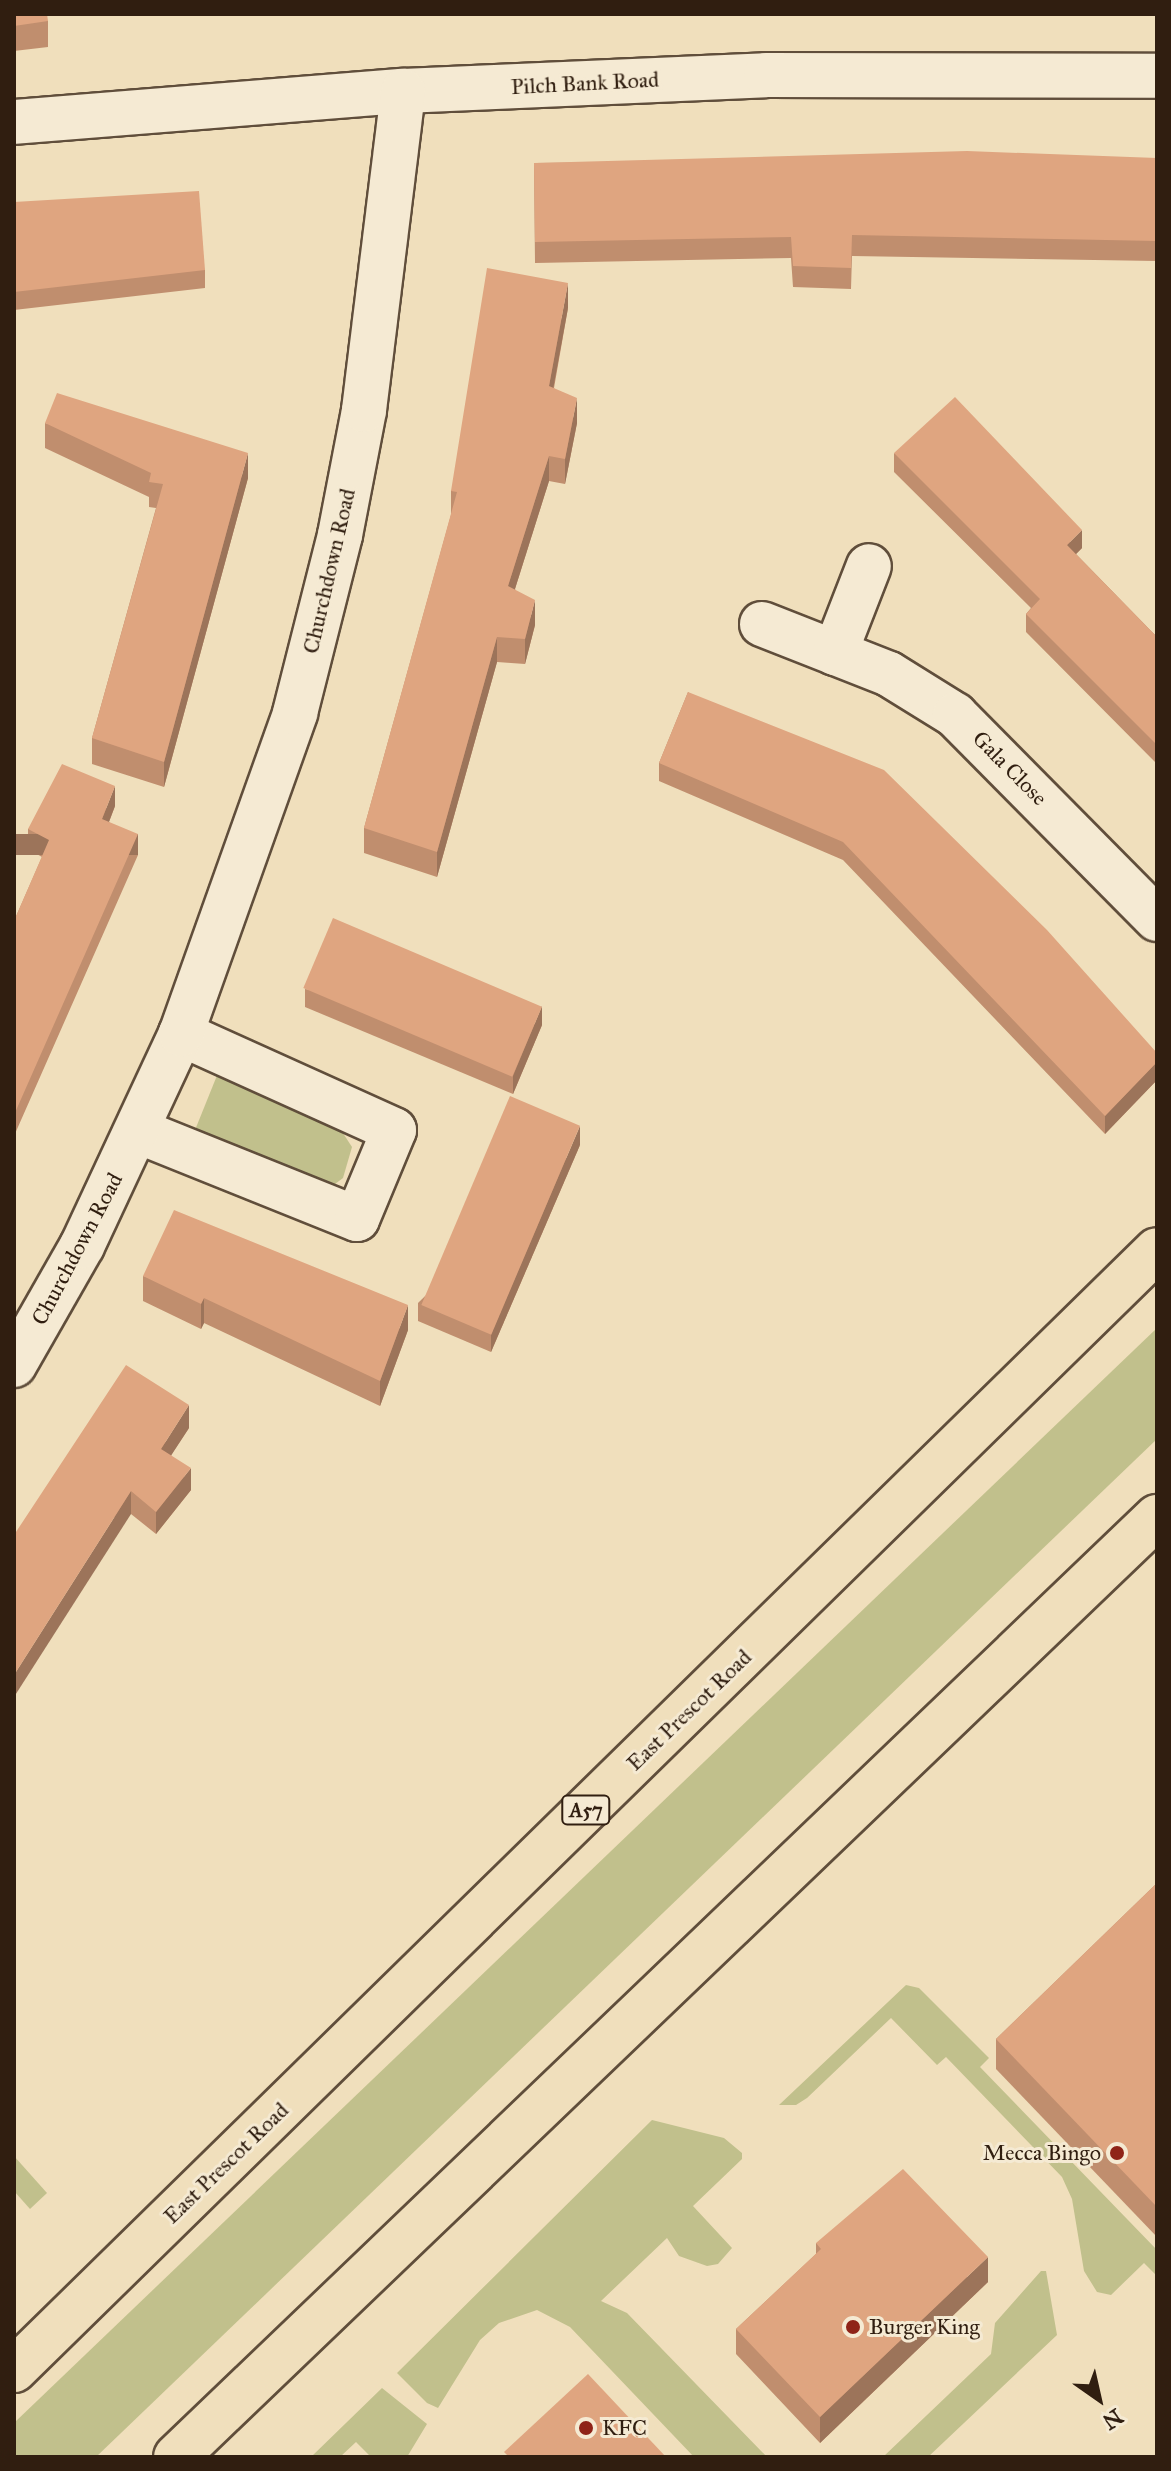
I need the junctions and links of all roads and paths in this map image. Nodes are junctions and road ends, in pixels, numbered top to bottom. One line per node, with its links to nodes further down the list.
1 (1157, 76): 2 (street, Pilch Bank Road)
2 (403, 91): 3 (street, Pilch Bank Road); 8 (street, Churchdown Road)
3 (14, 122)
4 (869, 566): 6 (street)
5 (762, 624): 6 (street, Gala Close)
6 (835, 653): 7 (street, Gala Close)
7 (1157, 919)
8 (181, 1034): 9 (street, Churchdown Road); 9 (street)
9 (138, 1131): 11 (street, Churchdown Road)
10 (1157, 1250): 13 (highway, East Prescot Road / A57)
11 (14, 1365)
12 (1157, 1517): 14 (highway)
13 (14, 2370)
14 (176, 2457)

